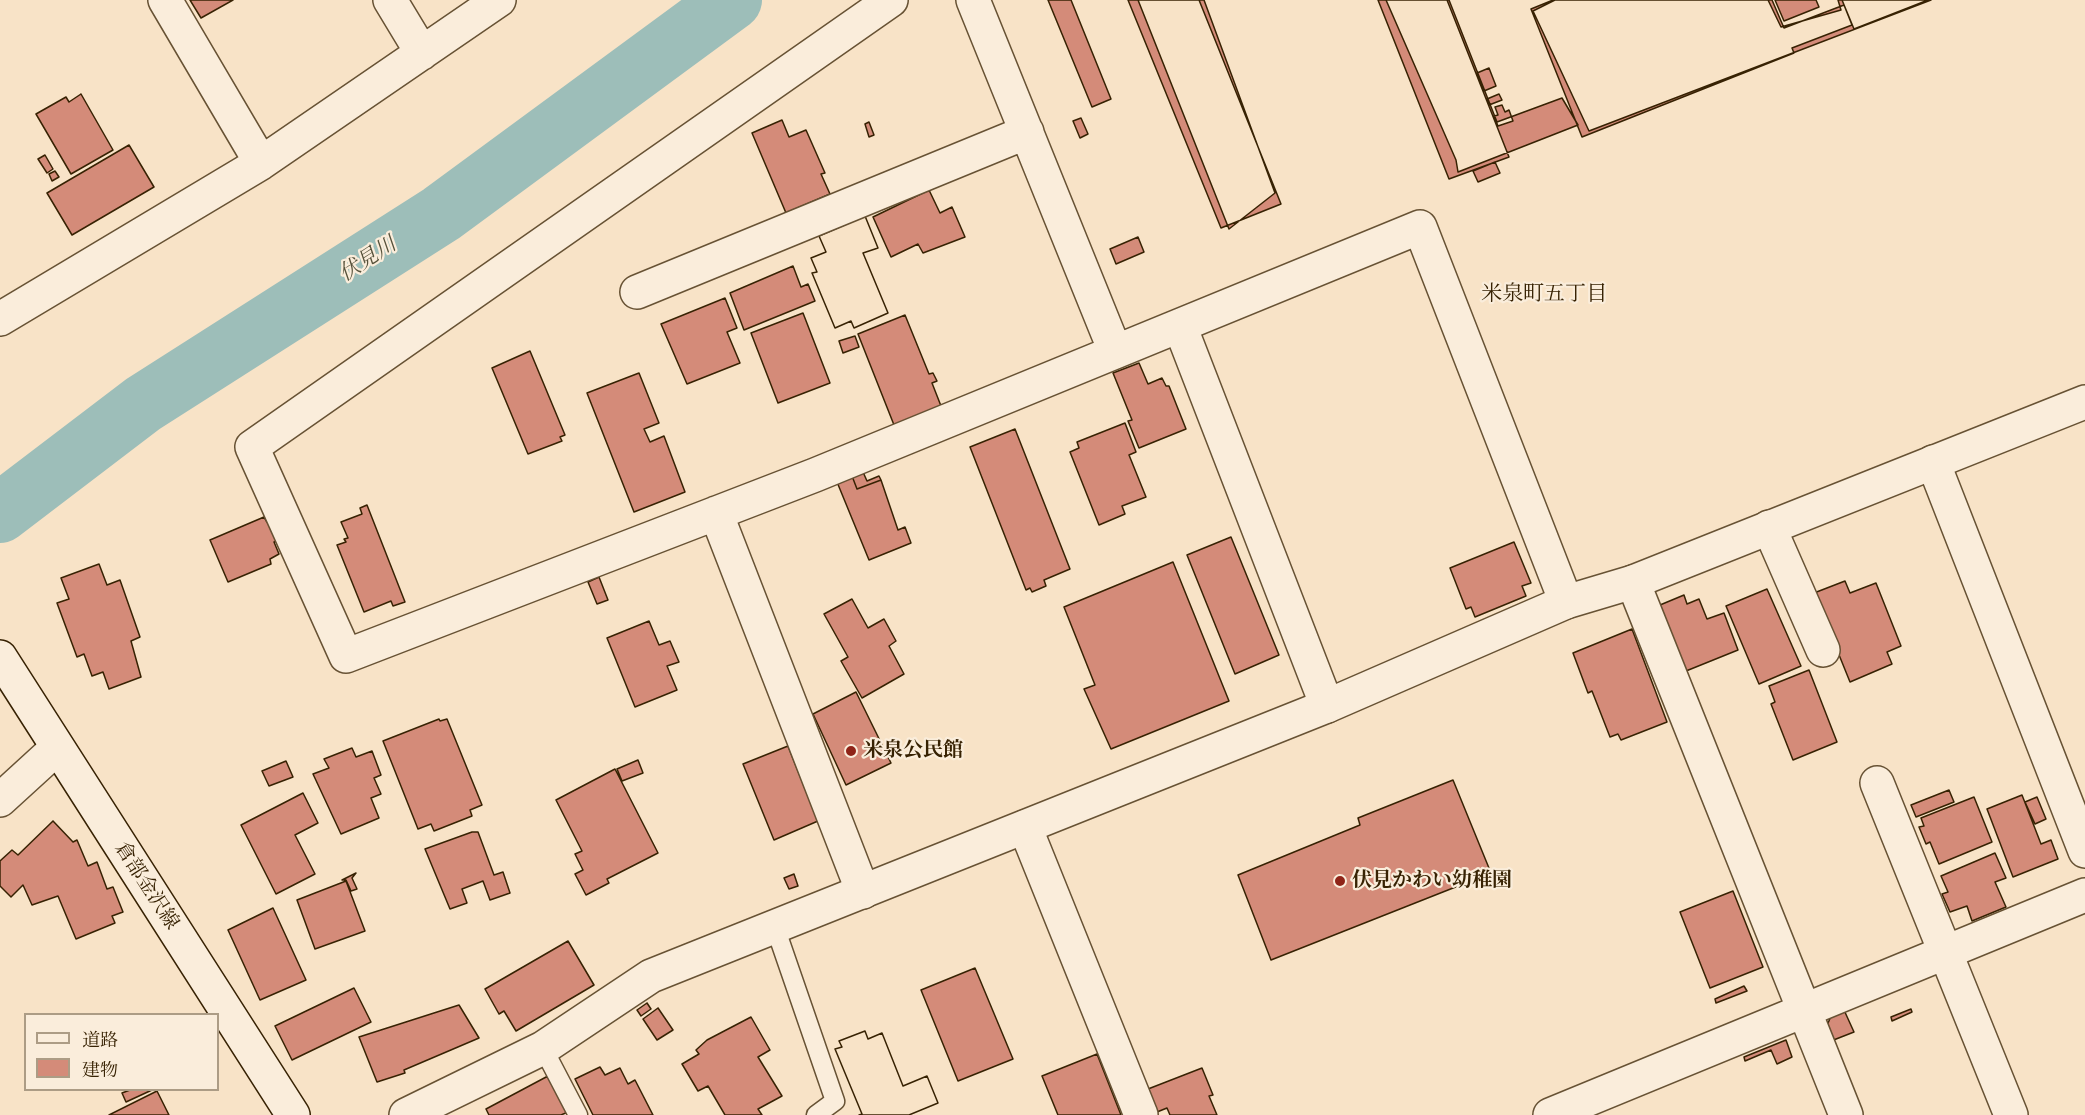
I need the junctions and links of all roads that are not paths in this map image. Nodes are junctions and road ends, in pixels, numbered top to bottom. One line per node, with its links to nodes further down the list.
1 (165, 0): 8 (street)
2 (390, 0): 6 (street)
3 (499, 0): 6 (street)
4 (891, 0): 15 (street)
5 (973, 0): 7 (street)
6 (422, 53): 8 (street)
7 (1027, 132): 9 (street); 12 (street)
8 (261, 163): 10 (street)
9 (637, 292)
10 (0, 319)
11 (1180, 326): 12 (street); 18 (street); 21 (street)
12 (1115, 351): 15 (street)
13 (2084, 406): 14 (street)
14 (1933, 462): 16 (street); 26 (street)
15 (717, 513): 27 (street)
16 (1769, 527): 17 (street); 19 (street)
17 (1633, 582): 18 (street); 31 (street)
18 (1566, 602): 21 (street)
19 (1823, 650)
20 (0, 657): 22 (street, 倉部金沢線)
21 (1327, 706): 25 (street)
22 (57, 748): 24 (street); 33 (street, 倉部金沢線)
23 (1877, 783): 30 (street)
24 (0, 801)
25 (1025, 827): 27 (street); 37 (street)
26 (2085, 851)
27 (863, 892): 29 (street)
28 (2085, 895): 30 (street)
29 (775, 927): 32 (street); 36 (lane)
30 (1944, 953): 31 (street); 40 (street)
31 (1805, 1011): 38 (street); 39 (street)
32 (543, 1048): 34 (street); 35 (lane)
33 (293, 1115)
34 (406, 1115)
35 (578, 1115)
36 (816, 1115)
37 (1141, 1115)
38 (1550, 1115)
39 (1846, 1115)
40 (2011, 1115)

